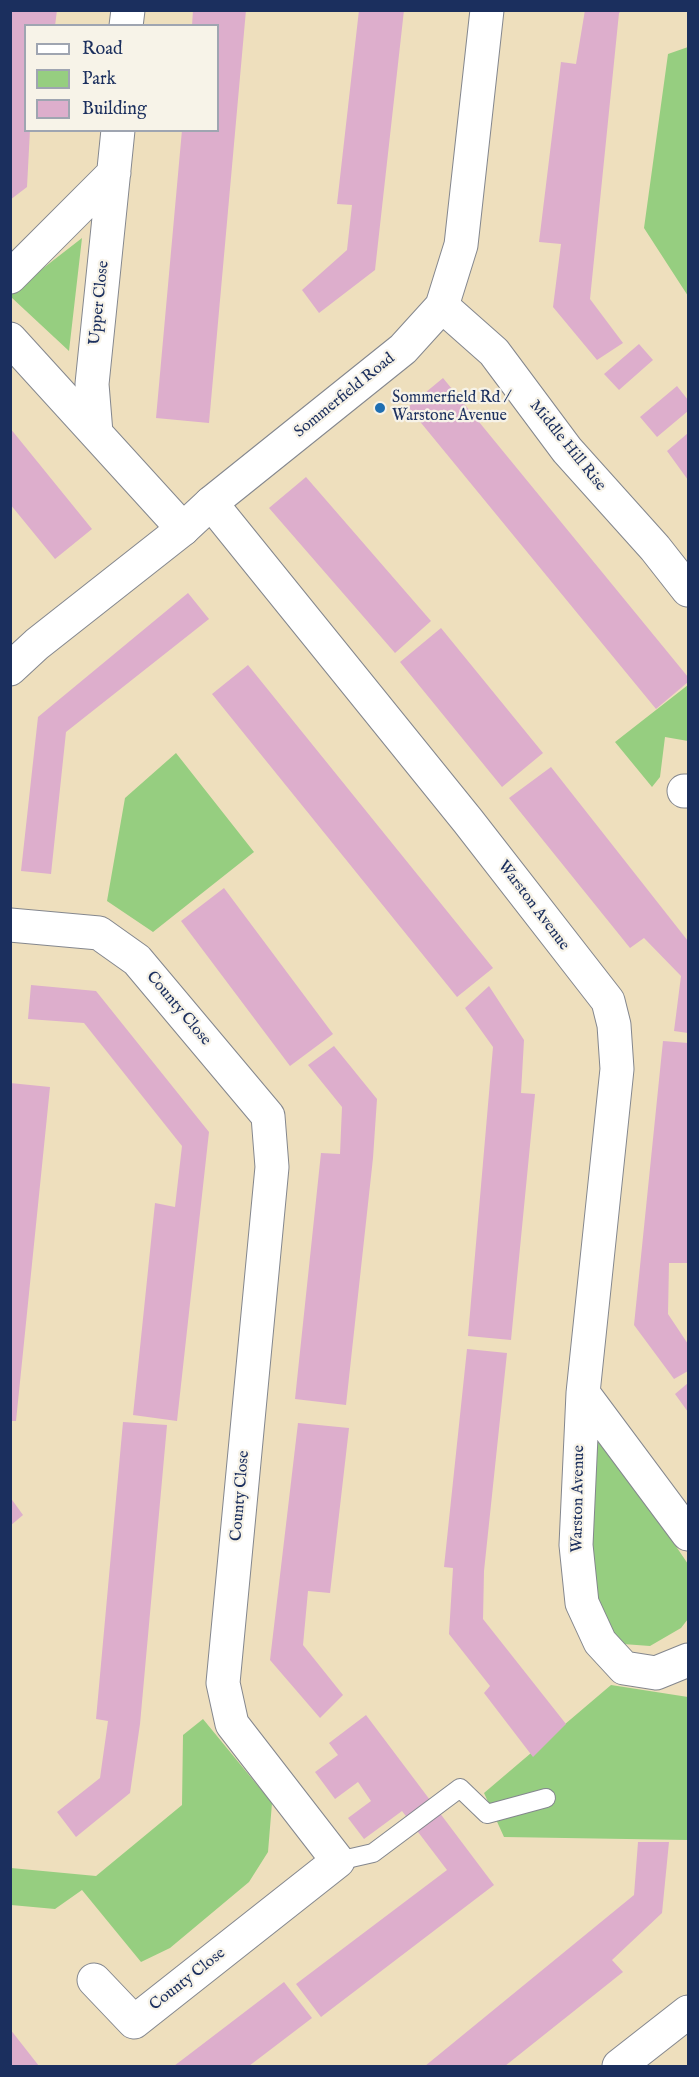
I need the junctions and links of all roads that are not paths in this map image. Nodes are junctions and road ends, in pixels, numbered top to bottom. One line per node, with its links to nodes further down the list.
1 (487, 10): 5 (street, Sommerfield Road)
2 (118, 132): 3 (street, Upper Close)
3 (114, 173): 4 (street); 7 (street, Upper Close)
4 (10, 277)
5 (442, 306): 8 (street, Sommerfield Road); 10 (street, Middle Hill Rise)
6 (10, 339): 7 (street)
7 (96, 433): 9 (street)
8 (211, 503): 9 (street, Sommerfield Road); 13 (street, Warston Avenue)
9 (183, 529): 11 (street, Sommerfield Road)
10 (688, 590)
11 (10, 669)
12 (10, 925): 17 (street, County Close)
13 (583, 1393): 14 (street); 15 (street, Warston Avenue)
14 (688, 1534)
15 (688, 1660)
16 (546, 1798): 17 (lane)
17 (338, 1861): 18 (street, County Close)
18 (94, 1980)
19 (688, 2012): 20 (street)
20 (619, 2067)

